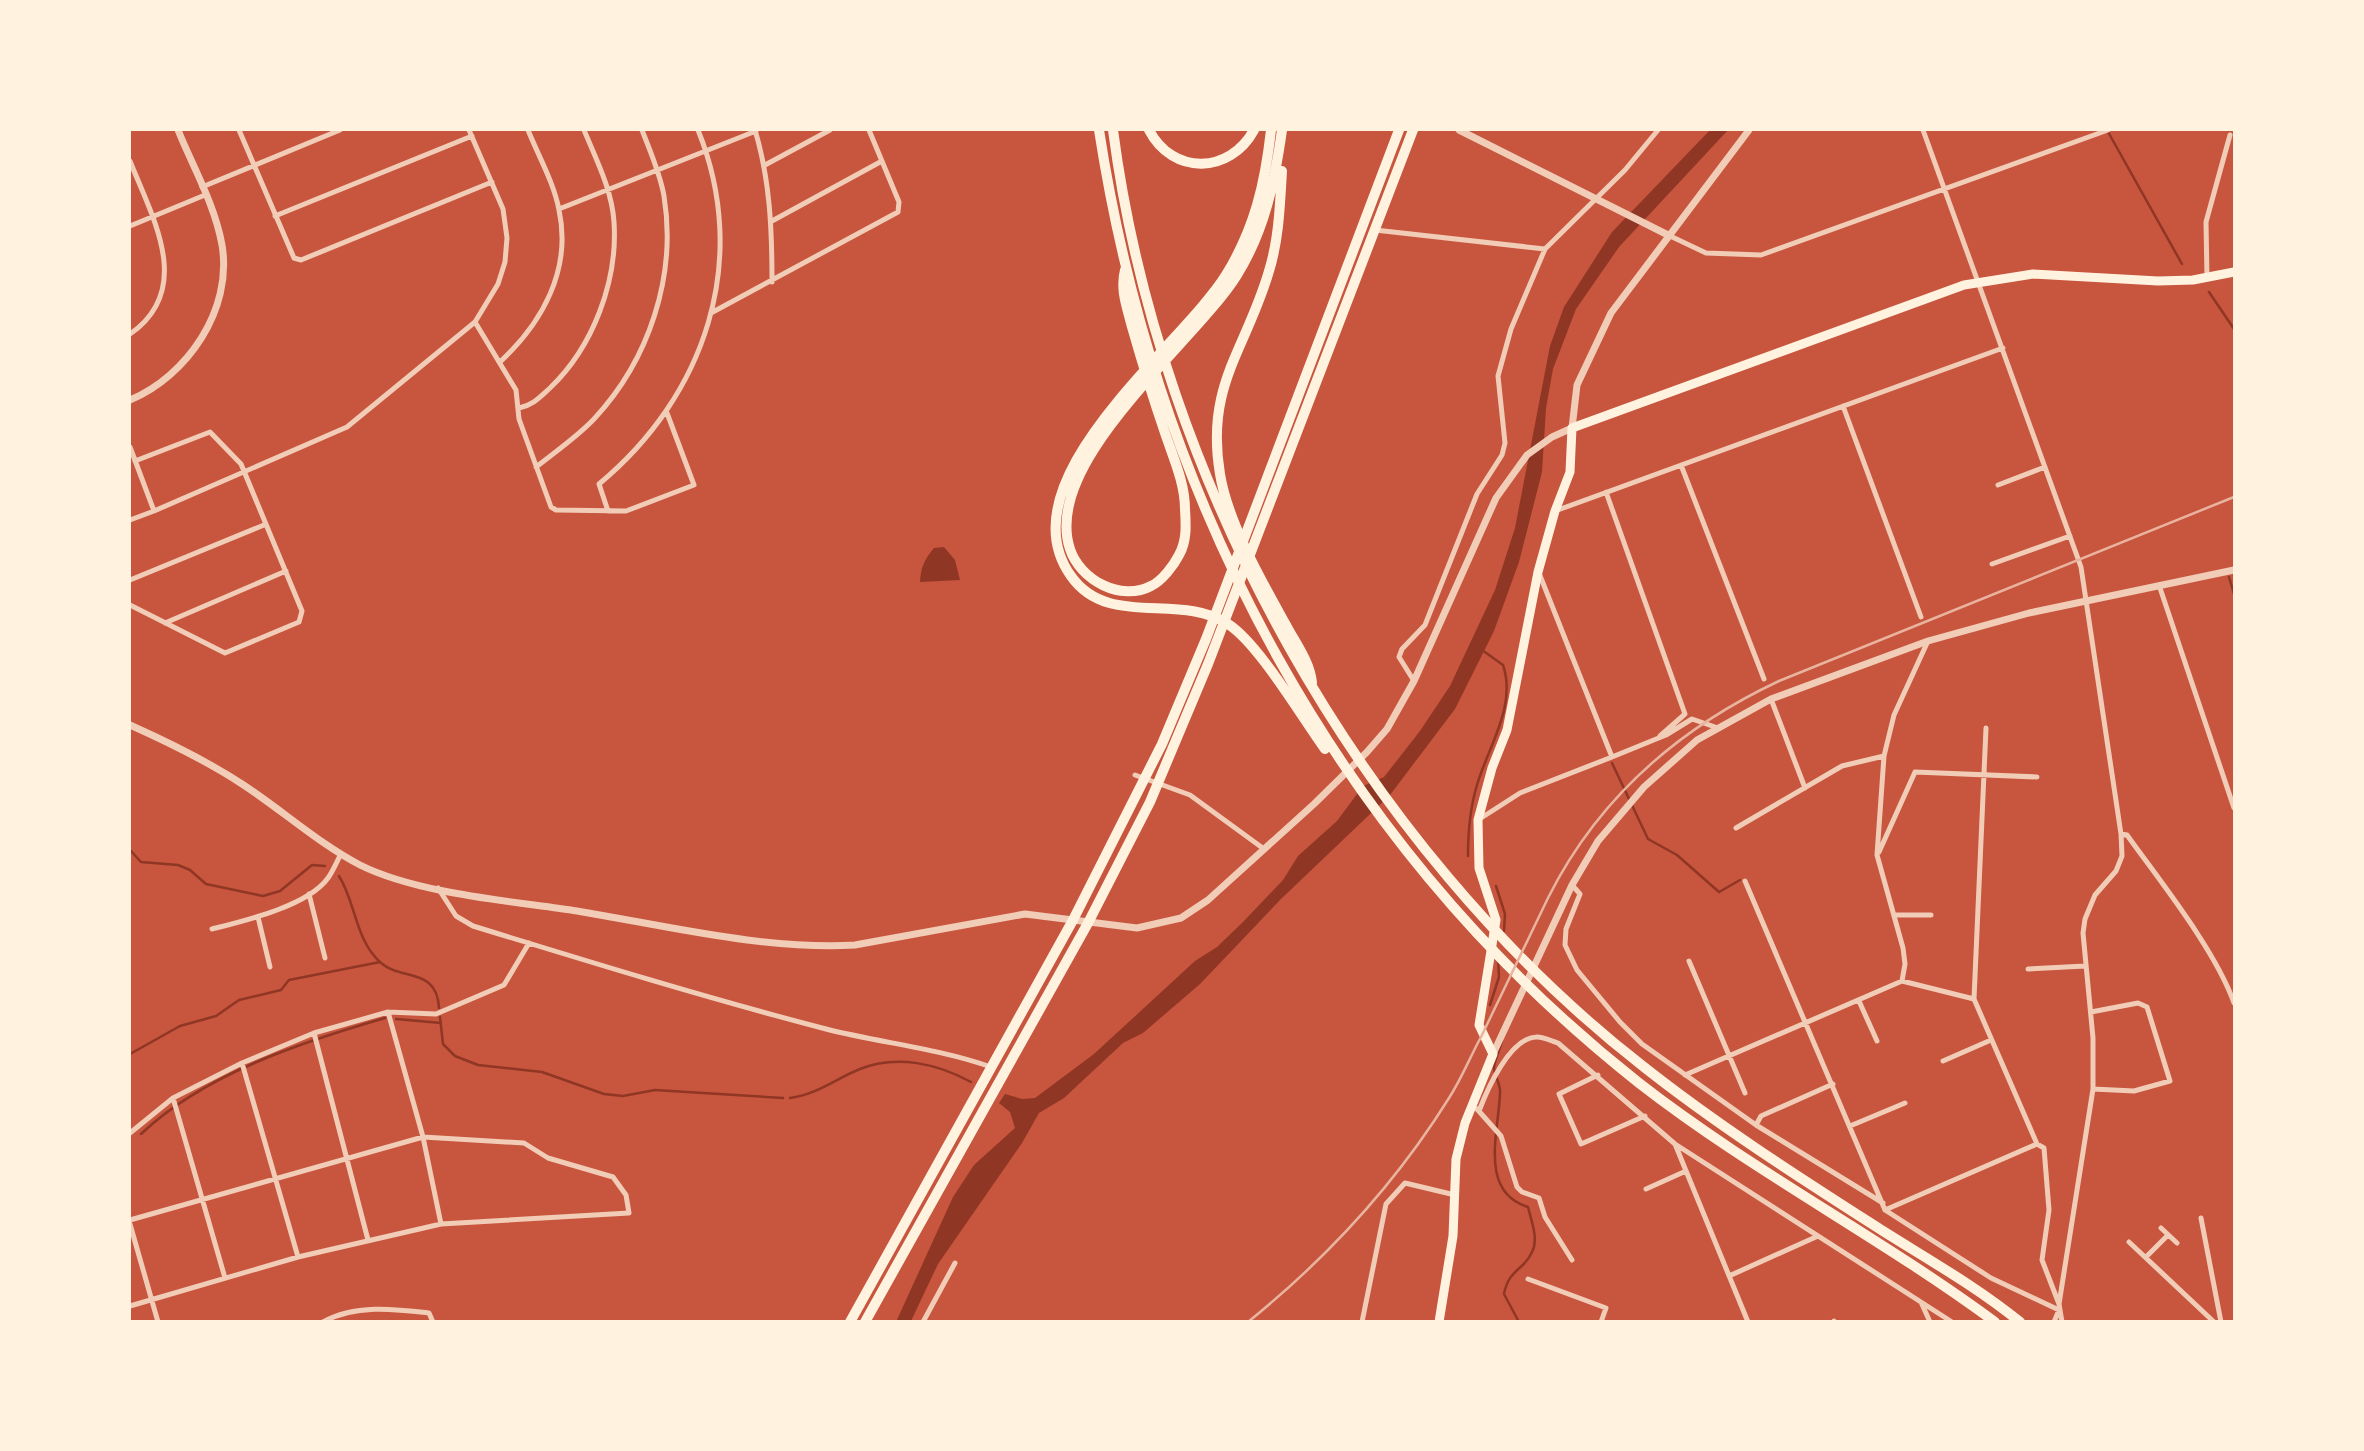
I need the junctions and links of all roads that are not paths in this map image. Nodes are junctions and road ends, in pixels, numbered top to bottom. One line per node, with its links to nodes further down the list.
1 (178, 130): 35 (street)
2 (239, 130): 28 (street)
3 (340, 130): 28 (street)
4 (528, 130): 37 (street)
5 (584, 130): 34 (street)
6 (642, 130): 31 (street)
7 (698, 130): 26 (street)
8 (755, 130): 26 (street); 29 (street)
9 (830, 130): 29 (street)
10 (869, 130): 27 (street)
11 (1099, 130): 55 (highway)
12 (1113, 130): 80 (highway)
13 (1149, 130): 14 (highway)
14 (1254, 130)
15 (1272, 130): 93 (highway)
16 (1282, 130): 55 (highway); 80 (highway)
17 (1399, 130): 114 (highway)
18 (1413, 130): 42 (highway)
19 (1459, 130): 36 (street)
20 (1658, 130): 36 (street)
21 (1749, 130): 43 (street)
22 (1923, 130): 33 (street)
23 (2105, 131): 33 (street)
24 (471, 132): 32 (street); 39 (street)
25 (2230, 135): 46 (street)
26 (707, 150): 31 (street); 49 (street)
27 (882, 161): 40 (street); 47 (street)
28 (254, 165): 35 (street); 39 (street)
29 (765, 165): 40 (street)
30 (130, 166): 38 (street)
31 (658, 170): 34 (street); 63 (street)
32 (492, 183): 39 (street); 50 (street)
33 (1945, 188): 43 (street); 48 (street)
34 (608, 190): 37 (street); 57 (street)
35 (203, 191): 38 (street); 54 (street)
36 (1598, 199): 43 (street); 44 (street)
37 (559, 209): 53 (street)
38 (152, 216): 41 (street); 51 (street)
39 (275, 216)
40 (772, 221): 47 (street)
41 (130, 226)
42 (1375, 230): 44 (street); 115 (highway)
43 (1668, 235): 59 (street)
44 (1545, 250): 87 (street)
45 (2235, 272): 46 (main road)
46 (2207, 278): 48 (main road)
47 (772, 282): 49 (street)
48 (1979, 282): 52 (street); 59 (main road)
49 (711, 313): 58 (street)
50 (475, 322): 53 (street); 65 (street)
51 (130, 334)
52 (2003, 348): 56 (street); 64 (street)
53 (500, 362): 57 (street)
54 (130, 400)
55 (1158, 400): 93 (highway)
56 (1843, 406): 62 (street); 83 (street)
57 (519, 408): 63 (street)
58 (667, 414): 69 (street); 69 (street)
59 (1572, 428): 70 (main road); 87 (street)
60 (130, 447): 61 (street)
61 (135, 461): 65 (street); 68 (street)
62 (1681, 465): 67 (street); 86 (street)
63 (536, 467): 69 (street)
64 (2045, 467): 66 (street); 73 (street)
65 (245, 474): 68 (street); 72 (street)
66 (1998, 485)
67 (1606, 492): 70 (street); 92 (street)
68 (154, 511): 71 (street)
69 (608, 511)
70 (1555, 511): 77 (main road)
71 (130, 520)
72 (264, 525): 76 (street); 78 (street)
73 (2070, 536): 74 (street); 81 (street)
74 (1993, 564)
75 (2235, 570): 79 (street)
76 (286, 571): 84 (street); 84 (street)
77 (1538, 572): 95 (street); 101 (main road)
78 (130, 580)
79 (2159, 585): 81 (street); 100 (street)
80 (1266, 596): 193 (highway)
81 (2088, 600): 85 (street); 103 (street)
82 (130, 605): 84 (street)
83 (1921, 617)
84 (165, 623)
85 (1928, 641): 88 (street); 94 (street)
86 (1764, 679)
87 (1414, 681): 104 (street)
88 (1771, 699): 90 (street); 99 (street)
89 (130, 725): 105 (street)
90 (1718, 727): 92 (street); 108 (street)
91 (1986, 728): 96 (street)
92 (1660, 736): 95 (street)
93 (1327, 745): 192 (highway)
94 (1884, 756): 99 (street); 106 (street)
95 (1612, 757): 101 (street)
96 (1984, 774): 98 (street); 106 (street); 124 (street)
97 (1135, 775): 104 (street)
98 (2037, 777)
99 (1805, 788): 102 (street)
100 (2235, 807)
101 (1478, 820): 133 (main road)
102 (1736, 828)
103 (2121, 834): 121 (street); 126 (street)
104 (1264, 849): 115 (street)
105 (341, 853): 109 (street); 110 (street)
106 (1877, 855): 111 (street)
107 (1745, 881): 129 (street)
108 (1572, 886): 133 (street); 139 (street)
109 (438, 888): 114 (street); 117 (street)
110 (309, 894): 113 (street); 118 (street)
111 (1895, 915): 112 (street); 123 (street)
112 (1931, 915)
113 (258, 917): 116 (street); 120 (street)
114 (1073, 920): 115 (street); 137 (highway)
115 (1088, 923): 184 (highway)
116 (212, 929)
117 (529, 943): 127 (street); 137 (street)
118 (325, 958)
119 (1689, 961): 134 (street)
120 (270, 967)
121 (2085, 967): 122 (street); 128 (street)
122 (2028, 969)
123 (1902, 981): 124 (street); 125 (street)
124 (1974, 999): 131 (street)
125 (1859, 1001): 129 (street); 132 (street)
126 (2235, 1003)
127 (388, 1012): 130 (street); 150 (street)
128 (2091, 1012): 141 (street); 141 (street)
129 (1807, 1023): 134 (street); 140 (street)
130 (314, 1032): 136 (street); 153 (street)
131 (1991, 1040): 135 (street); 152 (street)
132 (1877, 1041)
133 (1493, 1054): 145 (main road)
134 (1730, 1057): 139 (street); 142 (street)
135 (1943, 1061)
136 (242, 1063): 143 (street); 155 (street)
137 (991, 1067): 183 (highway)
138 (1598, 1075): 145 (street); 146 (street); 146 (street)
139 (1685, 1075): 147 (street)
140 (1833, 1084): 147 (street); 148 (street)
141 (2093, 1089): 179 (street)
142 (1745, 1093)
143 (173, 1098): 149 (street); 158 (street)
144 (1905, 1103): 148 (street)
145 (1476, 1108): 157 (main road); 171 (street)
146 (1645, 1116): 151 (street)
147 (1756, 1125): 159 (street)
148 (1850, 1126): 159 (street)
149 (130, 1133)
150 (423, 1137): 153 (street); 162 (street); 162 (street)
151 (1675, 1144): 154 (street); 165 (street)
152 (2036, 1144): 159 (street); 179 (street)
153 (348, 1158): 155 (street); 166 (street)
154 (1686, 1171): 156 (street); 173 (street)
155 (276, 1179): 158 (street); 169 (street)
156 (1646, 1189)
157 (1455, 1195): 186 (street); 187 (main road)
158 (203, 1199): 161 (street); 174 (street)
159 (1884, 1206): 179 (street)
160 (2201, 1218): 197 (street)
161 (130, 1222): 176 (street)
162 (441, 1224): 166 (street)
163 (2161, 1228): 164 (street)
164 (2168, 1235): 168 (street); 170 (street)
165 (1818, 1236): 173 (street); 177 (street)
166 (368, 1240): 169 (street)
167 (2129, 1242): 170 (street)
168 (2178, 1243)
169 (298, 1256): 174 (street)
170 (2146, 1257): 196 (street)
171 (1572, 1259)
172 (955, 1263): 185 (street)
173 (1729, 1276): 189 (street)
174 (225, 1278): 176 (street)
175 (1528, 1279): 188 (street)
176 (151, 1299): 178 (street); 180 (street)
177 (1921, 1300): 190 (street); 191 (street)
178 (130, 1306)
179 (2059, 1307): 194 (street); 195 (street)
180 (158, 1321)
181 (323, 1321): 182 (street)
182 (433, 1321)
183 (850, 1321)
184 (865, 1321)
185 (923, 1321)
186 (1362, 1321)
187 (1440, 1321)
188 (1601, 1321)
189 (1748, 1321)
190 (1930, 1321)
191 (1952, 1321)
192 (1995, 1321)
193 (2020, 1321)
194 (2054, 1321)
195 (2062, 1321)
196 (2214, 1321)
197 (2221, 1321)

